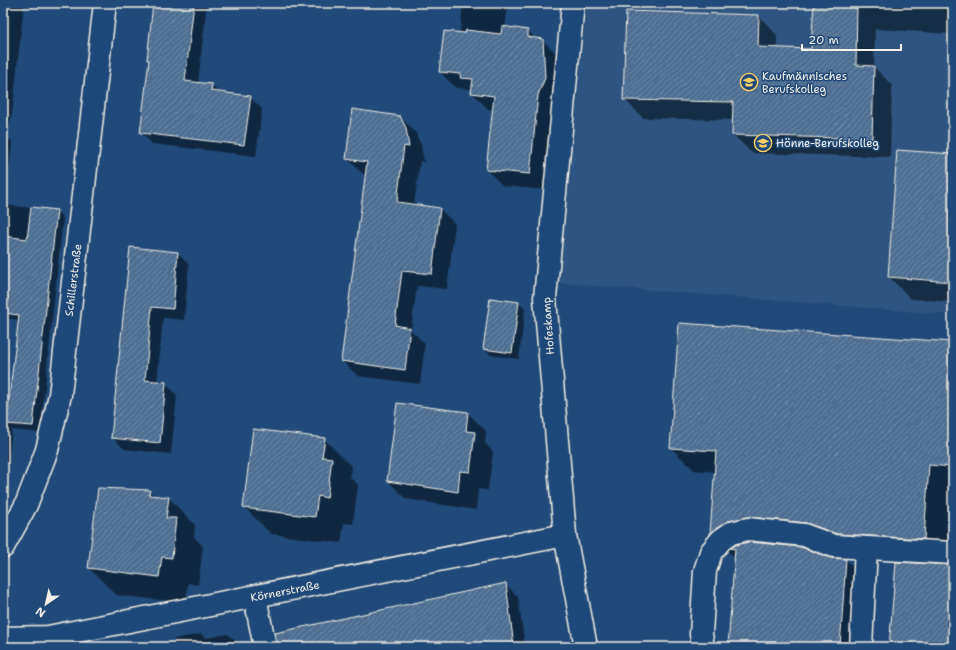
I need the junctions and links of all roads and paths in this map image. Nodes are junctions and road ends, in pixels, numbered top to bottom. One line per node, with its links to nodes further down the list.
1 (105, 3): 4 (street, Schillerstraße)
2 (573, 3): 3 (street, Hofeskamp)
3 (566, 535): 7 (street, Körnerstraße); 10 (street, Hofeskamp)
4 (3, 547)
5 (866, 548): 6 (street); 11 (street); 12 (street)
6 (953, 553)
7 (255, 597): 8 (street, Körnerstraße); 9 (street)
8 (3, 638)
9 (265, 647)
10 (586, 647)
11 (703, 647)
12 (861, 647)

